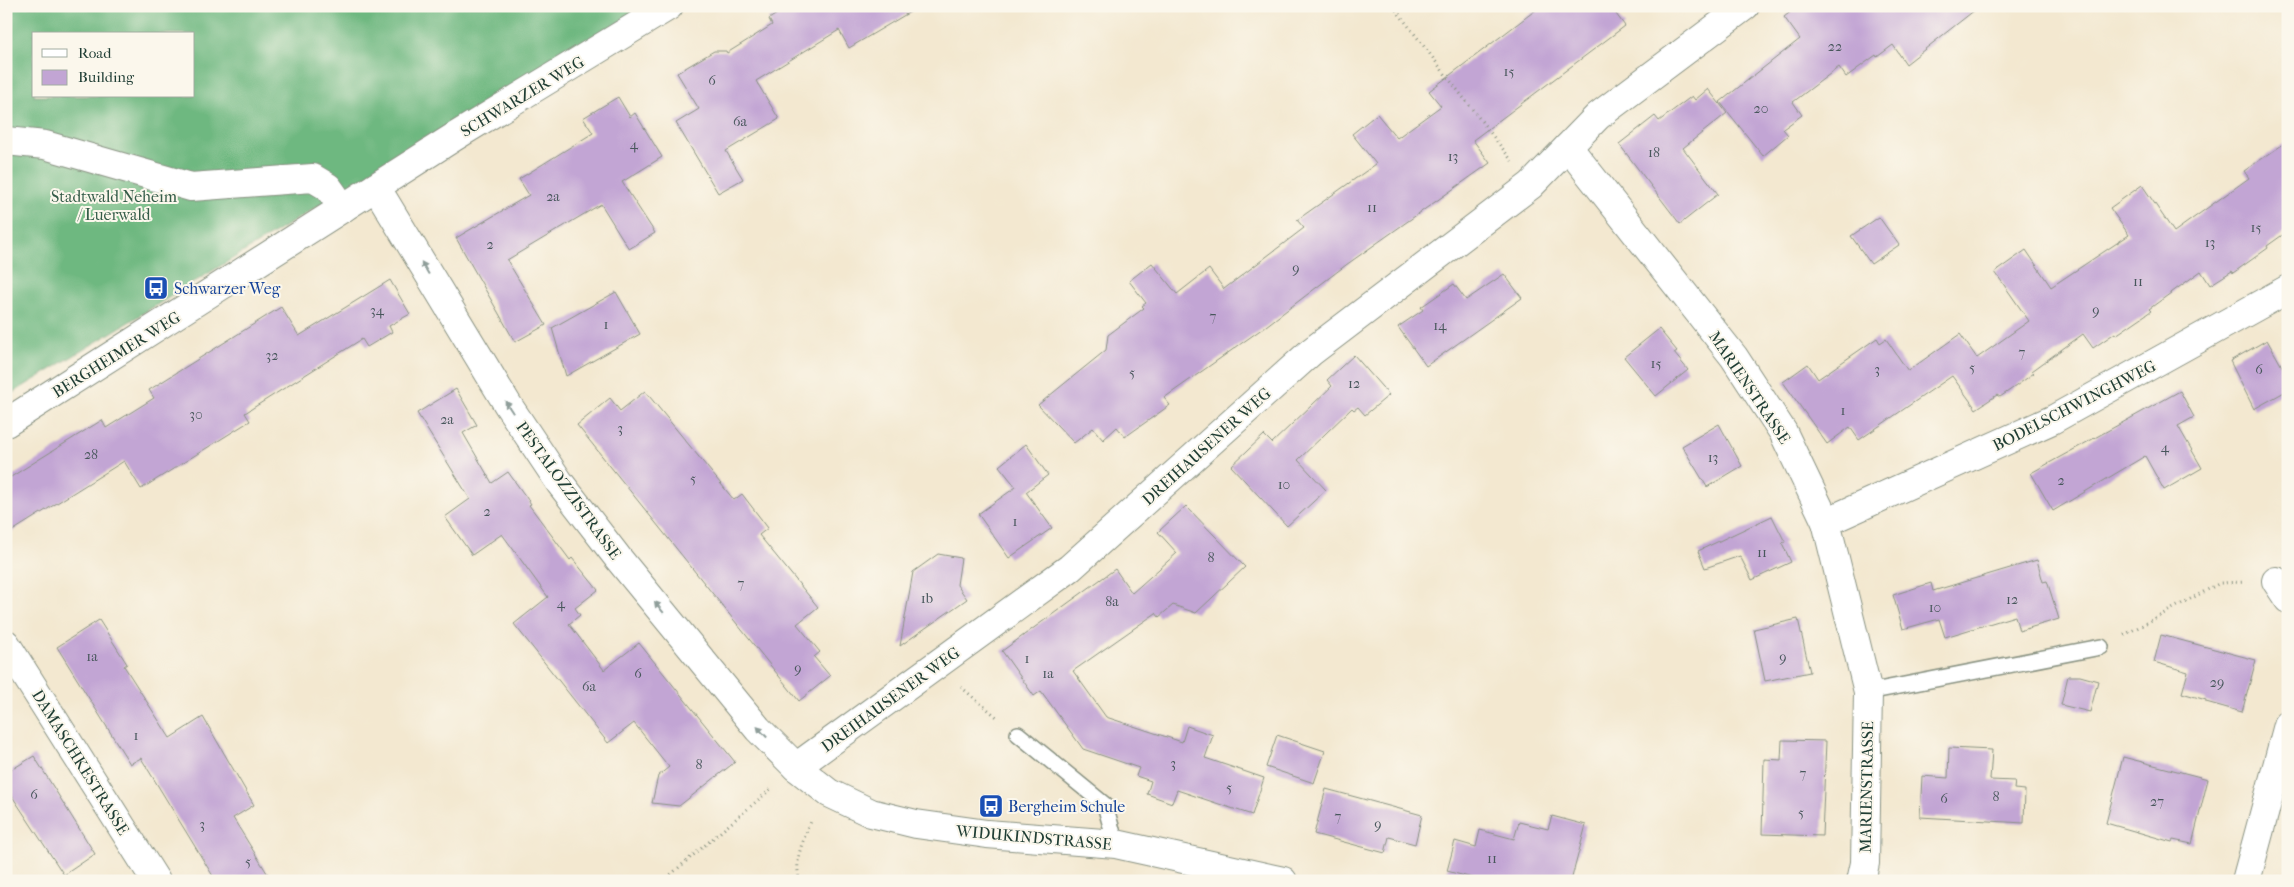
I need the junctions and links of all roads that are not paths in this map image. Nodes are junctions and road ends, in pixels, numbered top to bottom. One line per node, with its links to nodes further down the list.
1 (669, 6): 5 (street, SCHWARZER WEG)
2 (1745, 6): 4 (street, DREIHAUSENER WEG)
3 (6, 140): 6 (street)
4 (1568, 146): 9 (street, MARIENSTRASSE); 15 (street, DREIHAUSENER WEG)
5 (376, 187): 6 (street, BERGHEIMER WEG); 15 (street, PESTALOZZISTRASSE, one-way to 5)
6 (343, 208): 8 (street, BERGHEIMER WEG)
7 (2288, 289): 9 (street, BODELSCHWINGHWEG)
8 (6, 423)
9 (1826, 522): 12 (street, MARIENSTRASSE)
10 (6, 644): 17 (street, DAMASCHKESTRASSE)
11 (2102, 647): 12 (lane)
12 (1868, 692): 19 (street, MARIENSTRASSE)
13 (2288, 725): 20 (street)
14 (1018, 734): 16 (lane)
15 (796, 767): 16 (street, WIDUKINDSTRASSE)
16 (1116, 844): 18 (street, WIDUKINDSTRASSE)
17 (156, 881)
18 (1283, 881)
19 (1861, 881)
20 (2246, 881)

